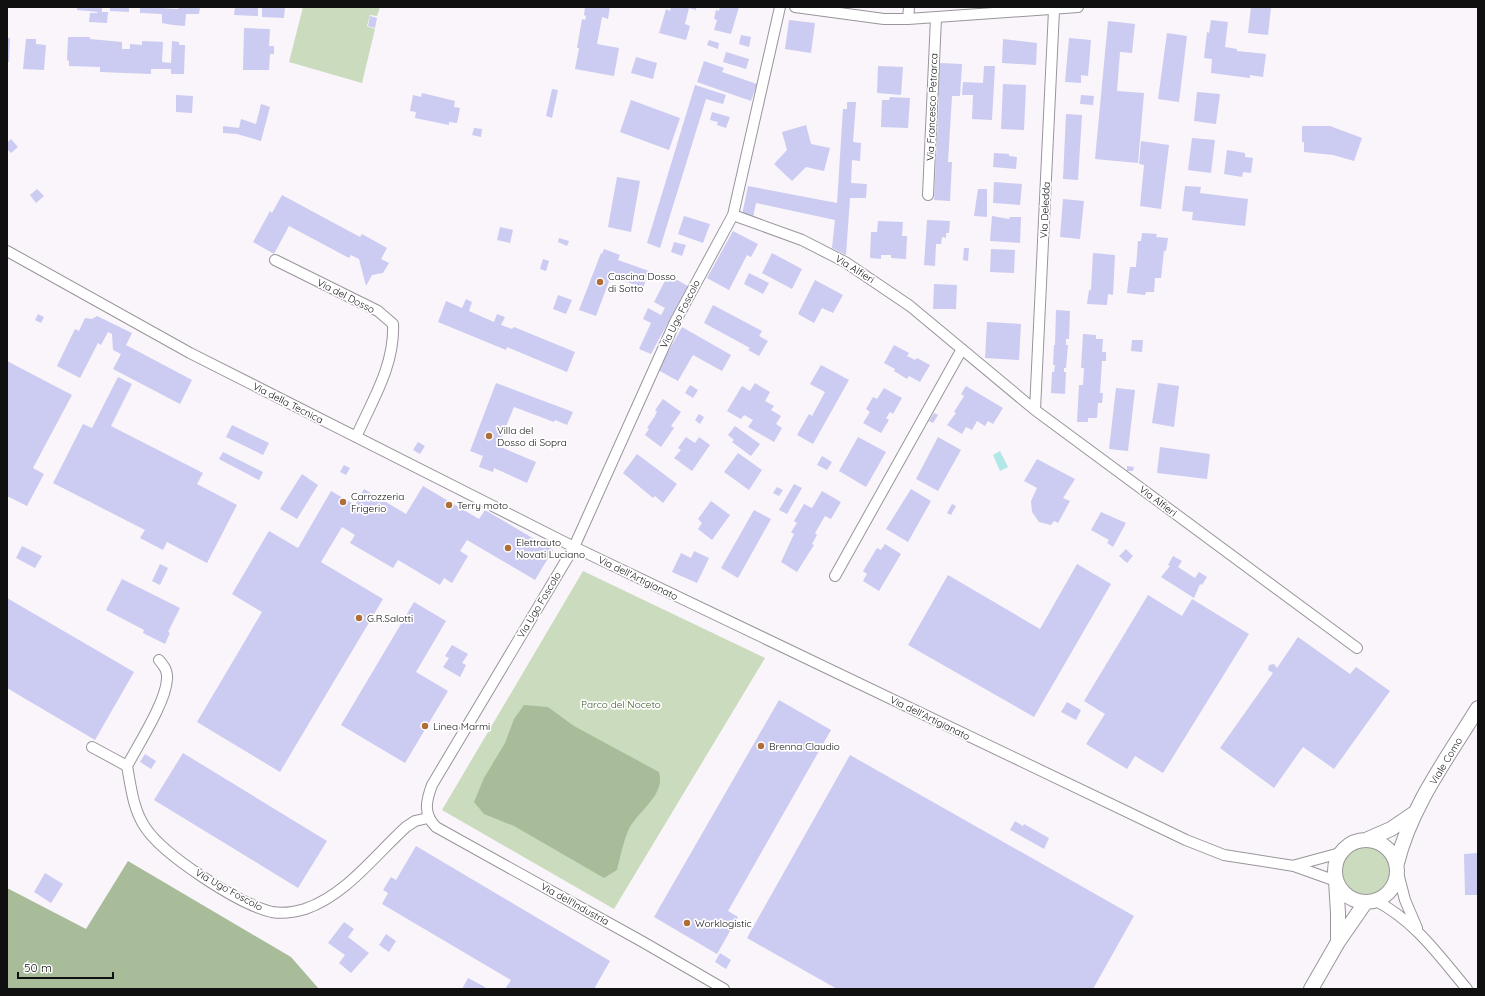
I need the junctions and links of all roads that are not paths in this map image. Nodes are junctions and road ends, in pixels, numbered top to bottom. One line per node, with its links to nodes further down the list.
1 (780, 7): 9 (street, Via Ugo Foscolo)
2 (795, 7): 7 (street)
3 (909, 7): 7 (street)
4 (1078, 7): 5 (street)
5 (1054, 10): 6 (street); 13 (street, Via Deledda)
6 (936, 18): 7 (street); 8 (street, Via Francesco Petrarca)
7 (908, 20)
8 (928, 196)
9 (733, 216): 12 (street, Via Alfieri); 15 (street, Via Ugo Foscolo)
10 (7, 251): 14 (street, Via della Tecnica)
11 (275, 260): 14 (street, Via del Dosso)
12 (962, 349): 13 (street, Via Alfieri); 16 (street)
13 (1035, 410): 17 (street, Via Alfieri)
14 (356, 437): 15 (street, Via della Tecnica)
15 (574, 547): 23 (street, Via Ugo Foscolo); 26 (street, Via dell'Artigianato)
16 (835, 576)
17 (1357, 648)
18 (159, 660): 21 (street)
19 (1478, 708): 22 (main road, Viale Como)
20 (92, 747): 21 (street)
21 (127, 766): 23 (street, Via Ugo Foscolo)
22 (1413, 814): 24 (main road); 27 (main road)
23 (428, 818): 32 (street, Via dell'Industria)
24 (1368, 839): 25 (main road); 27 (main road)
25 (1340, 853): 26 (street, Via dell'Artigianato); 28 (main road)
26 (1294, 866): 28 (street, Via dell'Artigianato)
27 (1397, 868): 29 (main road); 30 (street)
28 (1336, 881): 29 (main road); 31 (main road)
29 (1370, 902): 30 (street); 31 (main road)
30 (1420, 933): 34 (street)
31 (1338, 942): 33 (main road)
32 (724, 989)
33 (1311, 989)
34 (1467, 989)

